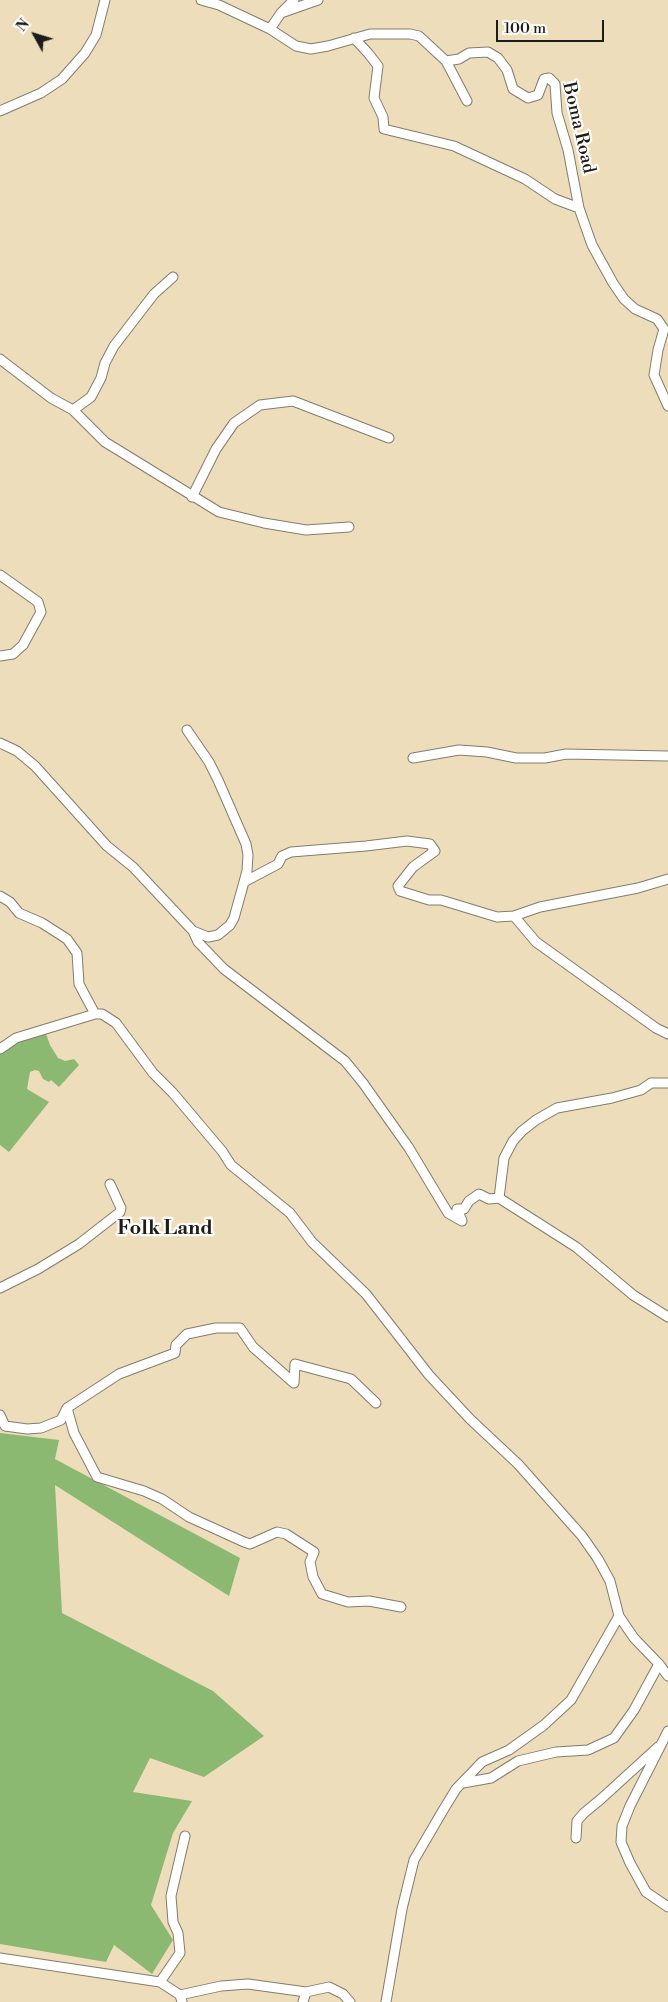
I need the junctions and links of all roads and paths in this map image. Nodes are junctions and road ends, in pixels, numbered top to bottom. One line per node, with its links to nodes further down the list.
1 (105, 0): 10 (street)
2 (201, 0): 6 (street)
3 (294, 0): 5 (street)
4 (318, 0): 5 (street)
5 (281, 13): 6 (street)
6 (270, 29): 7 (street)
7 (354, 38): 8 (street); 11 (street)
8 (446, 61): 9 (street); 11 (street, Boma Road)
9 (467, 101)
10 (0, 111)
11 (578, 208): 14 (street, Boma Road)
12 (173, 277): 15 (street)
13 (0, 359): 15 (street)
14 (668, 406)
15 (73, 410): 17 (street)
16 (389, 438): 17 (street)
17 (192, 497): 18 (street)
18 (349, 527)
19 (0, 575): 20 (street)
20 (0, 656)
21 (187, 730): 26 (street)
22 (0, 743): 29 (street)
23 (668, 756): 24 (street)
24 (413, 758)
25 (668, 879): 28 (street)
26 (244, 882): 28 (street); 29 (street)
27 (0, 896): 30 (street)
28 (514, 916): 31 (street)
29 (193, 931): 35 (street)
30 (95, 1014): 32 (street); 42 (street)
31 (668, 1034)
32 (0, 1049)
33 (668, 1083): 35 (street)
34 (110, 1184): 36 (street)
35 (499, 1198): 37 (street)
36 (0, 1288)
37 (668, 1317)
38 (376, 1403): 39 (street)
39 (67, 1408): 40 (street); 41 (street)
40 (0, 1415)
41 (401, 1607)
42 (619, 1616): 43 (street); 47 (street)
43 (659, 1664): 44 (street); 47 (street)
44 (668, 1676)
45 (668, 1731): 46 (street)
46 (662, 1743): 49 (street); 50 (street)
47 (464, 1783): 57 (street)
48 (185, 1836): 52 (street)
49 (576, 1838)
50 (668, 1907)
51 (0, 1958): 52 (street)
52 (160, 1982): 54 (street)
53 (306, 1992): 54 (street); 55 (street); 56 (street)
54 (181, 1999)
55 (304, 2002)
56 (350, 2002)
57 (386, 2002)

